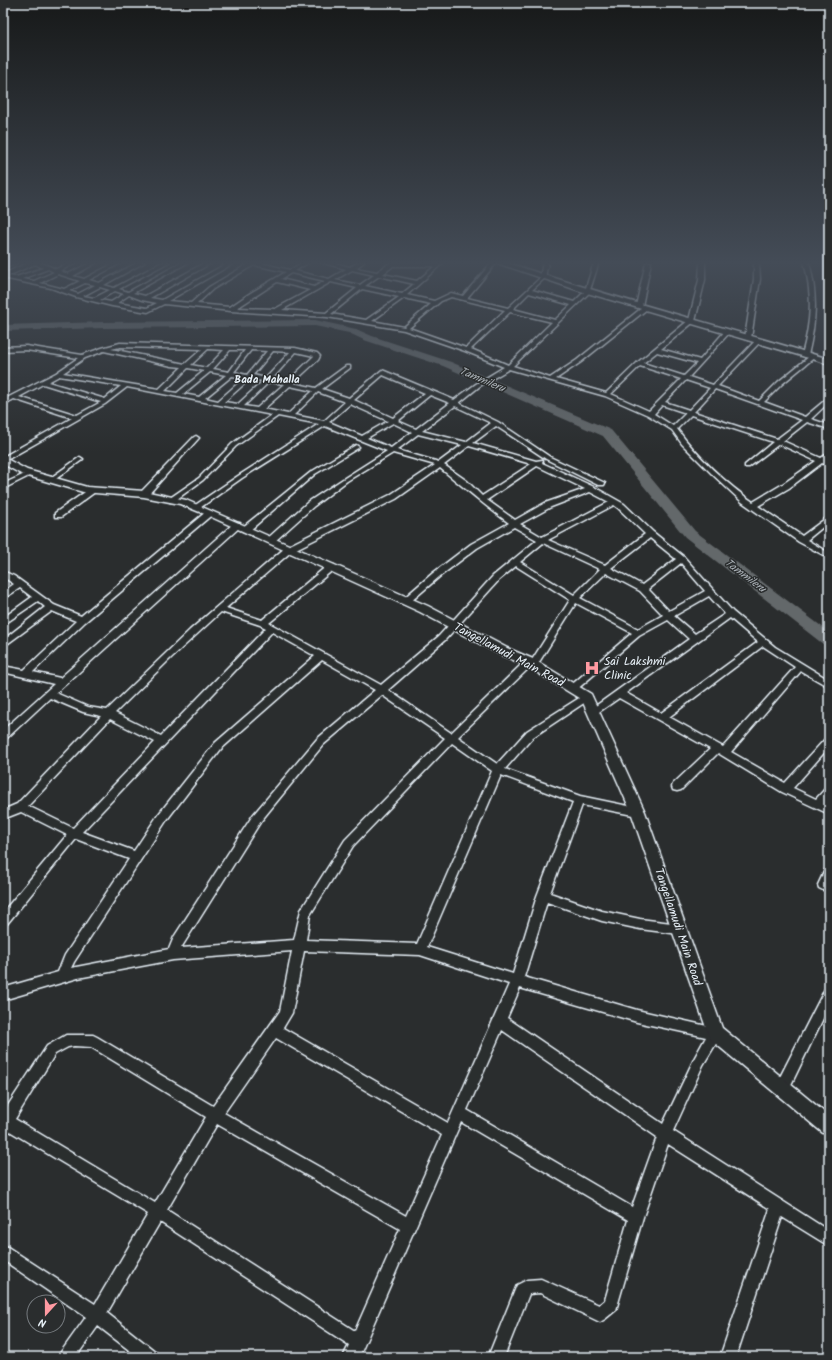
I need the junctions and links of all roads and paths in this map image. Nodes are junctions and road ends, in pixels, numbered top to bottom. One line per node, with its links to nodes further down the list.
1 (386, 325): 10 (street)
2 (409, 325): 10 (street)
3 (493, 325): 21 (street)
4 (553, 325): 30 (street)
5 (620, 325): 37 (street)
6 (686, 325): 22 (street)
7 (706, 325): 11 (main road)
8 (750, 325): 12 (street)
9 (811, 325): 24 (street)
10 (405, 329): 21 (street)
11 (727, 332): 12 (main road); 25 (street)
12 (748, 338): 13 (main road)
13 (758, 341): 24 (main road); 41 (street)
14 (206, 348): 15 (street); 17 (street); 28 (street)
15 (229, 348): 18 (street); 31 (street)
16 (3, 349): 23 (street)
17 (104, 349): 23 (street); 28 (street)
18 (249, 349): 19 (street); 33 (street)
19 (271, 350): 20 (street); 34 (street)
20 (294, 350): 36 (street); 39 (street)
21 (467, 350): 30 (street)
22 (656, 350): 25 (street); 27 (street)
23 (83, 356): 32 (street)
24 (809, 356): 26 (main road); 56 (street)
25 (701, 362): 35 (street)
26 (829, 362)
27 (639, 364): 35 (street); 46 (street)
28 (187, 366): 31 (street); 43 (street)
29 (348, 367): 42 (street)
30 (509, 367): 37 (street); 54 (street)
31 (209, 370): 33 (street); 45 (street)
32 (58, 374): 38 (street); 40 (street)
33 (230, 374): 34 (street); 48 (street)
34 (248, 377): 36 (street); 53 (street)
35 (685, 378): 41 (street); 55 (street)
36 (267, 380): 39 (street); 57 (street)
37 (551, 380): 46 (street)
38 (42, 382): 47 (street); 50 (street)
39 (288, 384): 42 (street); 58 (street)
40 (126, 385): 43 (street); 50 (street)
41 (714, 387): 56 (street); 59 (street)
42 (317, 390): 51 (street); 62 (street)
43 (160, 392): 45 (street)
44 (429, 393): 51 (street); 54 (street); 65 (street)
45 (178, 395): 48 (street)
46 (607, 396): 61 (street)
47 (13, 397): 52 (street); 63 (street)
48 (200, 399): 53 (street)
49 (829, 399): 64 (street)
50 (106, 401): 63 (street)
51 (350, 401): 65 (street); 66 (street)
52 (3, 403)
53 (219, 403): 57 (street)
54 (455, 403): 67 (street); 70 (street)
55 (662, 403): 59 (street); 61 (street)
56 (760, 404): 64 (street)
57 (239, 407): 58 (street)
58 (258, 411): 60 (street)
59 (691, 412): 69 (street); 73 (street)
60 (276, 414): 62 (street); 93 (street)
61 (650, 414): 69 (street)
62 (289, 416): 66 (street)
63 (75, 417): 80 (street)
64 (807, 419): 68 (street); 73 (street)
65 (393, 421): 70 (street); 72 (street)
66 (325, 422): 72 (street); 97 (street)
67 (496, 423): 74 (street); 78 (street)
68 (829, 427)
69 (674, 429): 96 (street)
70 (417, 432): 74 (street); 76 (street)
71 (196, 438): 92 (street)
72 (362, 438): 76 (street)
73 (779, 442): 81 (street); 85 (street)
74 (468, 444): 82 (street); 83 (street)
75 (356, 447): 102 (street)
76 (392, 451): 83 (street); 104 (street)
77 (829, 456): 81 (street)
78 (548, 458): 82 (street); 88 (street)
79 (80, 459): 87 (street)
80 (3, 460): 86 (main road, Tangellamudi Main Road)
81 (822, 460): 84 (street); 96 (street)
82 (536, 463): 90 (street); 94 (street)
83 (439, 464): 94 (street); 107 (street)
84 (829, 464)
85 (747, 466)
86 (29, 474): 87 (main road, Tangellamudi Main Road); 89 (street)
87 (51, 480): 91 (main road, Tangellamudi Main Road)
88 (600, 483)
89 (3, 487)
90 (590, 489): 95 (street); 101 (street)
91 (91, 492): 92 (main road, Tangellamudi Main Road); 99 (street)
92 (144, 494): 93 (main road, Tangellamudi Main Road)
93 (173, 500): 97 (main road, Tangellamudi Main Road)
94 (482, 500): 101 (street)
95 (614, 502): 103 (street); 105 (street)
96 (754, 505): 106 (street)
97 (197, 508): 98 (main road, Tangellamudi Main Road)
98 (210, 513): 102 (main road, Tangellamudi Main Road); 125 (street)
99 (58, 515)
100 (829, 518): 106 (street)
101 (515, 524): 105 (street); 120 (street)
102 (242, 527): 104 (main road, Tangellamudi Main Road); 138 (street)
103 (650, 534): 109 (street); 112 (street)
104 (271, 540): 107 (main road, Tangellamudi Main Road)
105 (542, 540): 110 (street); 112 (street)
106 (802, 540): 108 (street)
107 (289, 549): 111 (main road, Tangellamudi Main Road); 122 (street)
108 (829, 556)
109 (681, 559): 115 (street); 116 (street)
110 (515, 562): 119 (street); 128 (street)
111 (331, 567): 120 (main road, Tangellamudi Main Road); 127 (street)
112 (605, 569): 115 (street); 119 (street)
113 (3, 574): 114 (street)
114 (20, 584): 117 (street); 118 (street)
115 (643, 589): 124 (street)
116 (710, 592): 123 (street); 124 (street)
117 (3, 596)
118 (38, 597): 121 (street); 126 (street)
119 (575, 599): 129 (street); 134 (street)
120 (406, 601): 128 (main road, Tangellamudi Main Road)
121 (51, 607): 125 (street); 132 (street)
122 (220, 609): 127 (street); 146 (street)
123 (730, 614): 130 (street); 131 (street)
124 (668, 616): 129 (street); 130 (street)
125 (82, 620): 137 (street)
126 (3, 622)
127 (267, 625): 133 (street); 151 (street)
128 (454, 625): 134 (main road, Tangellamudi Main Road); 140 (street)
129 (639, 633): 141 (street)
130 (695, 639): 143 (street)
131 (764, 642): 135 (street); 147 (street)
132 (3, 644)
133 (321, 656): 140 (street); 164 (street)
134 (531, 664): 141 (main road, Tangellamudi Main Road); 149 (street)
135 (801, 666): 139 (street); 152 (street)
136 (4, 670): 137 (street)
137 (26, 674): 138 (street)
138 (60, 682): 142 (street)
139 (829, 684)
140 (380, 689): 149 (street); 172 (street)
141 (572, 689): 144 (main road, Tangellamudi Main Road)
142 (48, 693): 146 (street); 148 (street)
143 (619, 694): 145 (street); 147 (street)
144 (587, 697): 145 (main road, Tangellamudi Main Road); 153 (street)
145 (593, 712): 161 (main road, Tangellamudi Main Road)
146 (108, 714): 151 (street); 159 (street)
147 (662, 717): 152 (street)
148 (3, 736)
149 (450, 739): 153 (street); 170 (street)
150 (829, 740): 155 (street)
151 (162, 741): 163 (street)
152 (721, 750): 154 (street); 155 (street)
153 (498, 770): 157 (street); 171 (street)
154 (677, 787)
155 (786, 789): 158 (street)
156 (829, 792): 158 (street)
157 (578, 800): 161 (street); 167 (street)
158 (818, 804): 160 (street)
159 (21, 807): 162 (street); 163 (street)
160 (829, 810)
161 (638, 812): 169 (main road, Tangellamudi Main Road)
162 (3, 815)
163 (74, 834): 164 (street); 168 (street)
164 (137, 857): 173 (street)
165 (829, 873): 166 (street)
166 (822, 886)
167 (543, 896): 169 (street); 174 (street)
168 (3, 920)
169 (679, 929): 179 (main road, Tangellamudi Main Road)
170 (299, 945): 171 (street); 172 (street); 178 (street)
171 (420, 950): 174 (street)
172 (173, 954): 173 (street)
173 (62, 977): 176 (street)
174 (517, 981): 177 (street); 179 (street)
175 (829, 993): 180 (street)
176 (3, 994)
177 (500, 1021): 181 (street); 186 (street)
178 (274, 1030): 182 (street); 185 (street)
179 (716, 1033): 180 (main road); 186 (street)
180 (782, 1088): 184 (main road)
181 (459, 1113): 185 (street); 189 (street)
182 (215, 1115): 183 (street); 188 (street); 190 (street)
183 (4, 1123): 188 (street)
184 (829, 1127)
185 (450, 1132): 190 (street)
186 (665, 1134): 187 (street); 189 (street)
187 (778, 1207): 191 (street); 199 (street)
188 (158, 1212): 193 (street); 194 (street)
189 (636, 1217): 198 (street)
190 (409, 1226): 194 (street)
191 (829, 1239)
192 (3, 1251): 193 (street)
193 (97, 1315): 195 (street); 196 (street)
194 (358, 1342): 197 (street)
195 (66, 1357)
196 (151, 1357)
197 (351, 1357)
198 (496, 1357)
199 (728, 1357)

